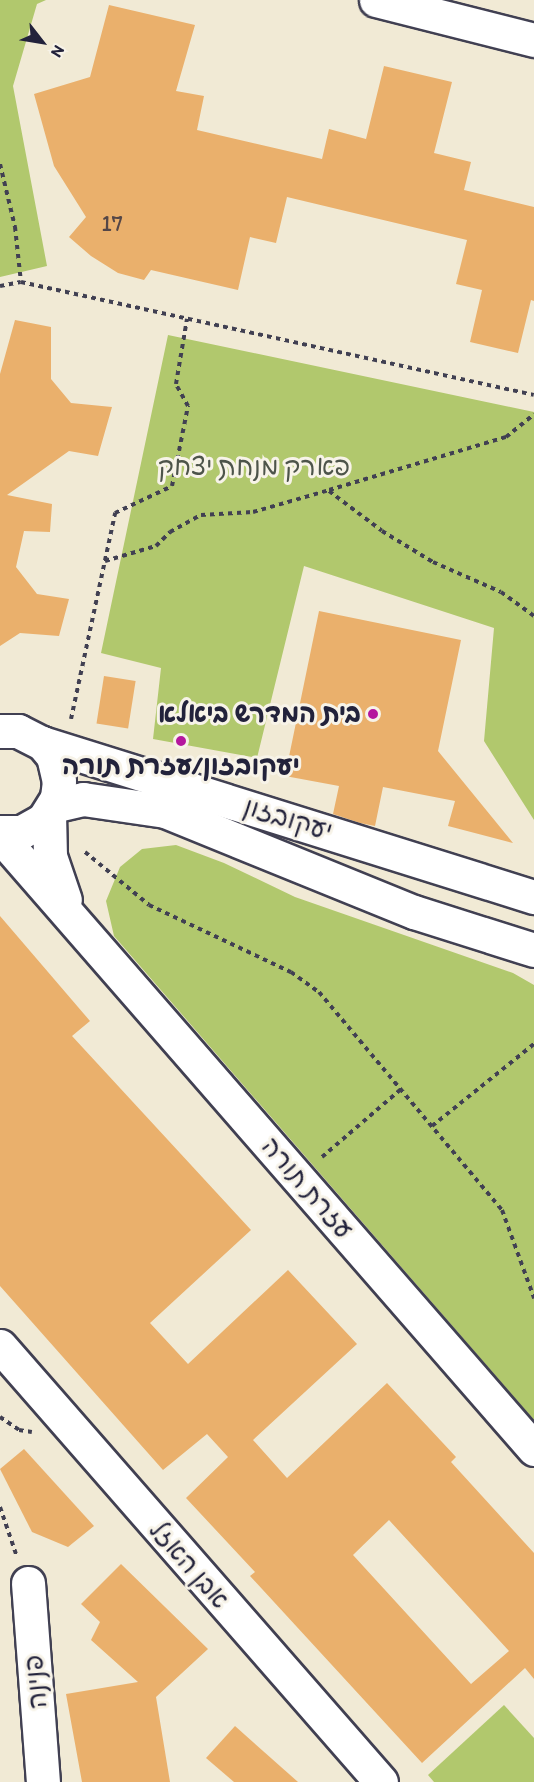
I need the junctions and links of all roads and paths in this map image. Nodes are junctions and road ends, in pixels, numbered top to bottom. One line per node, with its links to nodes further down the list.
1 (376, 0): 2 (street)
2 (534, 40)
3 (0, 164): 4 (path)
4 (21, 282): 5 (path); 6 (path)
5 (0, 286)
6 (187, 319): 7 (path); 10 (path)
7 (534, 395)
8 (534, 414): 9 (path)
9 (329, 490): 10 (path); 11 (path)
10 (105, 561): 12 (path)
11 (534, 616)
12 (70, 722)
13 (0, 731): 14 (street, יעקובזון)
14 (42, 743): 15 (street, עזרת תורה); 18 (street, יעקובזון)
15 (51, 810): 16 (street); 19 (street, עזרת תורה); 20 (street, יעקובזון)
16 (0, 834): 19 (street, עזרת תורה)
17 (83, 850): 22 (path)
18 (534, 897)
19 (78, 929): 24 (street, עזרת תורה)
20 (534, 950)
21 (534, 1044): 23 (path)
22 (401, 1089): 23 (path); 24 (path)
23 (432, 1126): 25 (path)
24 (298, 1178): 27 (street, עזרת תורה)
25 (534, 1298)
26 (0, 1346): 33 (street, אבן האזל)
27 (534, 1449)
28 (0, 1507): 30 (path)
29 (0, 1516): 30 (path)
30 (8, 1535): 31 (path)
31 (28, 1582): 32 (street, פנינה)
32 (43, 1782)
33 (381, 1782)

